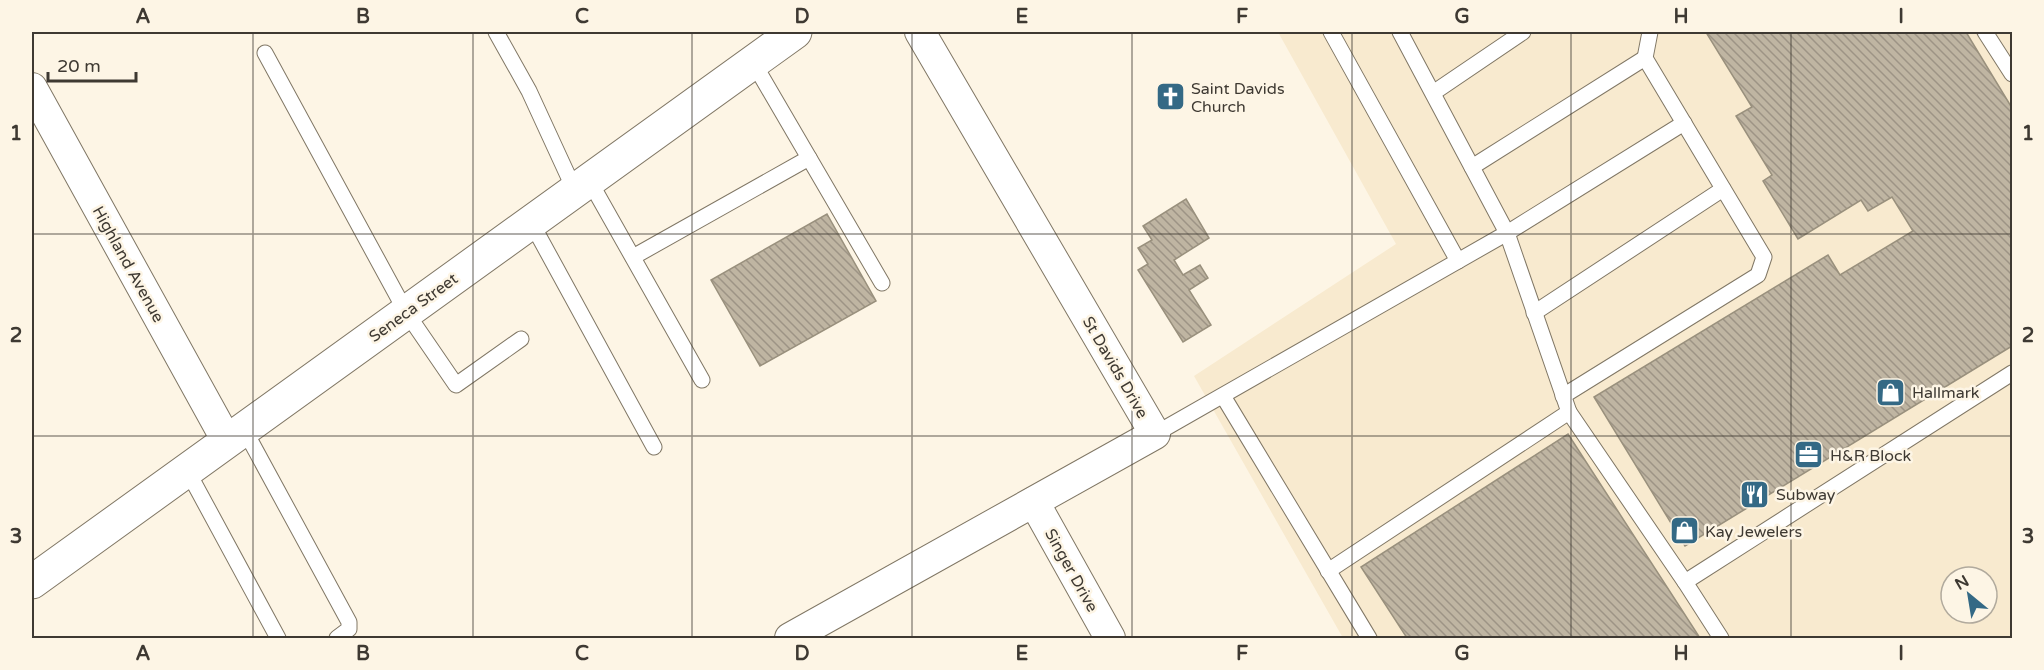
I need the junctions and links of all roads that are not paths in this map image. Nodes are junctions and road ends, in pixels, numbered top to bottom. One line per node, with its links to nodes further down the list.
1 (496, 32): 18 (lane)
2 (795, 32): 11 (street, Seneca Street)
3 (920, 32): 33 (street, St Davids Drive)
4 (1331, 32): 23 (lane)
5 (1400, 32): 14 (lane)
6 (1523, 32): 14 (lane)
7 (1650, 32): 10 (lane)
8 (1985, 32): 12 (lane)
9 (265, 53): 25 (lane)
10 (1645, 58): 15 (lane); 17 (lane)
11 (753, 62): 16 (lane); 18 (street, Seneca Street)
12 (2013, 74)
13 (32, 88): 34 (street, Highland Avenue)
14 (1433, 93): 17 (lane)
15 (1684, 123): 19 (lane); 21 (lane)
16 (809, 158): 22 (lane); 24 (lane)
17 (1472, 167): 21 (lane)
18 (582, 185): 20 (street, Seneca Street); 22 (lane)
19 (1723, 189): 26 (lane); 31 (lane)
20 (531, 222): 25 (street, Seneca Street); 35 (lane)
21 (1507, 233): 23 (lane); 26 (lane)
22 (633, 257): 29 (lane)
23 (1458, 261): 30 (lane)
24 (882, 283)
25 (406, 312): 27 (lane); 34 (street, Seneca Street)
26 (1534, 313): 31 (lane)
27 (520, 339)
28 (2013, 373): 40 (lane)
29 (702, 380)
30 (1223, 396): 33 (lane); 38 (lane)
31 (1563, 396): 32 (lane)
32 (1569, 412): 38 (lane); 40 (lane)
33 (1155, 434): 37 (street, St Davids Drive)
34 (236, 435): 36 (street, Seneca Street); 42 (lane)
35 (654, 447)
36 (187, 470): 39 (street, Seneca Street); 41 (lane)
37 (1034, 502): 43 (street, St Davids Drive); 44 (street, Singer Drive)
38 (1328, 571): 45 (lane)
39 (32, 582)
40 (1685, 582): 46 (lane)
41 (279, 639)
42 (337, 639)
43 (790, 639)
44 (1110, 639)
45 (1369, 639)
46 (1721, 639)

